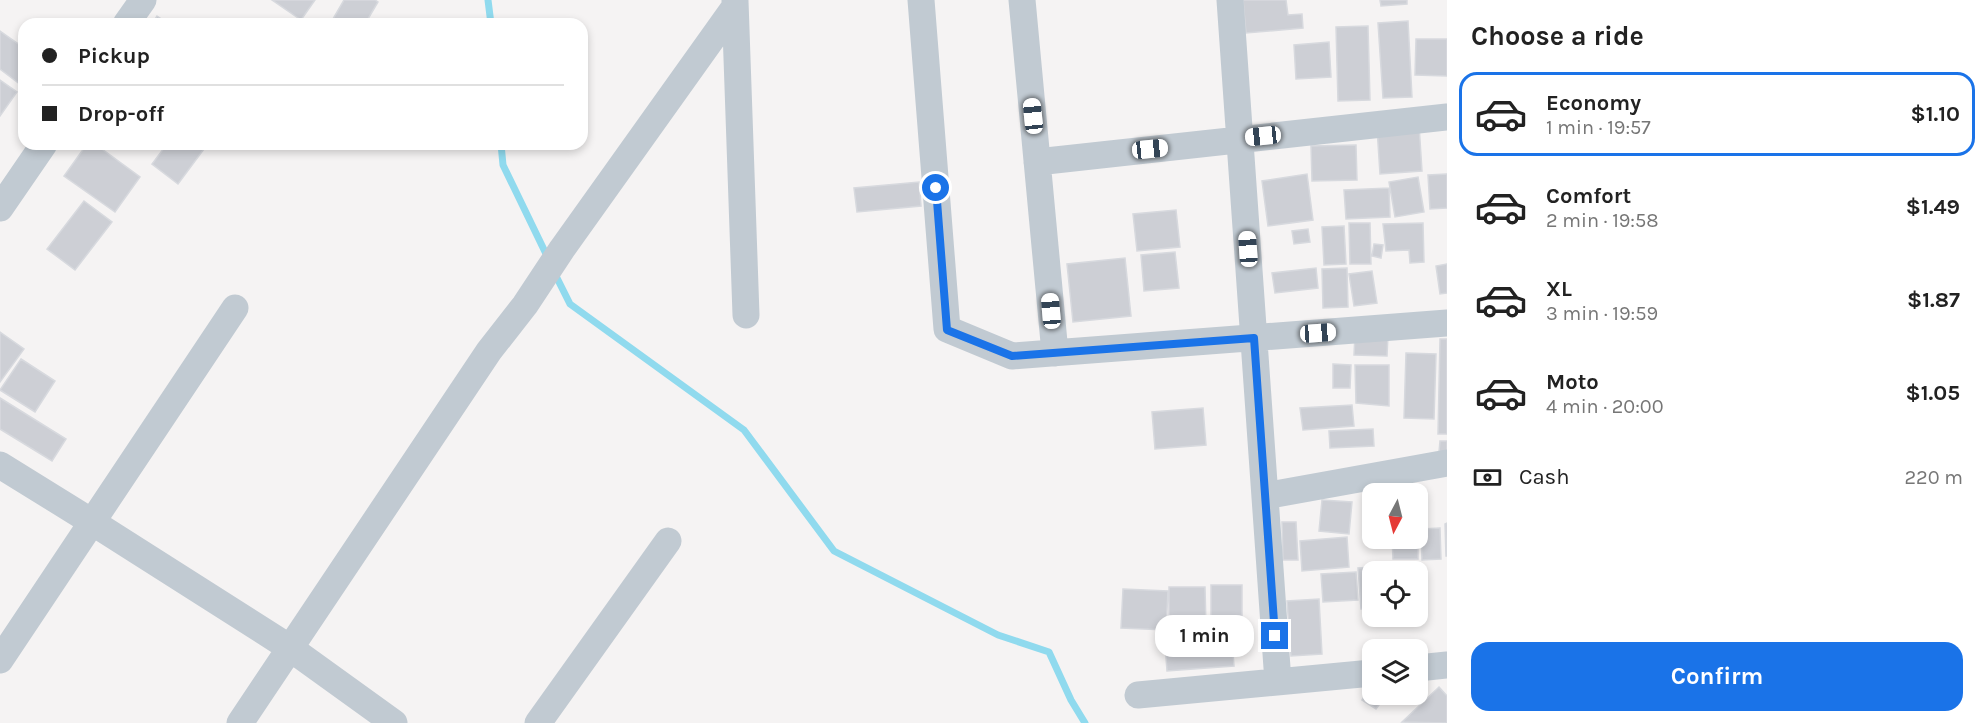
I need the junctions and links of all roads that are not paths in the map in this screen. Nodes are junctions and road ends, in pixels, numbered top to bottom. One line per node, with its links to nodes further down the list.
1 (143, 0): 6 (street)
2 (921, 0): 16 (street)
3 (1022, 0): 10 (street)
4 (1230, 0): 8 (street)
5 (734, 4): 13 (street); 22 (street)
6 (130, 18)
7 (1447, 117): 8 (street)
8 (1240, 138): 10 (street); 15 (street)
9 (40, 150): 11 (street)
10 (1037, 162): 16 (street)
11 (0, 208)
12 (235, 308): 20 (street)
13 (746, 315)
14 (1447, 323): 15 (street)
15 (1254, 338): 16 (street); 19 (street)
16 (1055, 353)
17 (1447, 463): 19 (street)
18 (0, 465): 20 (street)
19 (1265, 496): 27 (street)
20 (92, 522): 22 (street); 23 (street)
21 (668, 541): 31 (street)
22 (290, 648): 29 (street); 30 (street)
23 (0, 660)
24 (1447, 665): 25 (street)
25 (1428, 667)
26 (1362, 674): 27 (street)
27 (1278, 682): 28 (street)
28 (1138, 695)
29 (240, 723)
30 (394, 723)
31 (538, 723)

